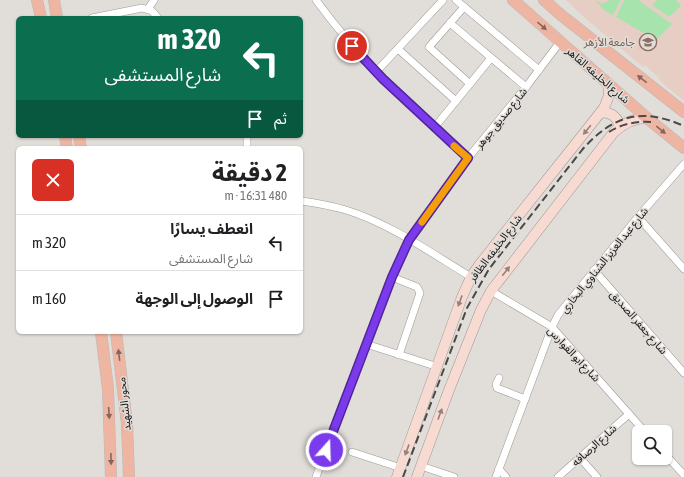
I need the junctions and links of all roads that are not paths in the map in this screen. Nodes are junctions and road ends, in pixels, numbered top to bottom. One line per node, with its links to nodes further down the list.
1 (37, 0): 11 (main road)
2 (54, 0): 12 (main road)
3 (154, 0): 10 (street)
4 (316, 0): 20 (street)
5 (443, 0): 17 (street)
6 (456, 0): 9 (street)
7 (513, 0): 16 (main road, شارع الخليفه القاهر, one-way to 16)
8 (544, 0): 25 (main road, شارع الخليفه القاهر, one-way to 8)
9 (464, 7): 15 (street); 19 (street)
10 (148, 9): 13 (street); 14 (street)
11 (41, 16)
12 (57, 16)
13 (102, 16)
14 (156, 16)
15 (450, 23): 18 (street); 21 (street)
16 (560, 42): 19 (street, شارع صديق جوهر); 22 (main road, شارع الخليفه القاهر)
17 (398, 49): 20 (street); 24 (street)
18 (491, 58): 21 (street); 23 (street)
19 (539, 70): 23 (street, شارع صديق جوهر)
20 (376, 72): 29 (street)
21 (470, 84): 24 (street)
22 (608, 84): 26 (street, شارع الخليفه الظافر); 27 (main road, شارع الخليفه القاهر)
23 (526, 87): 31 (street, شارع صديق جوهر)
24 (456, 102): 29 (street)
25 (684, 112)
26 (600, 113): 28 (street); 39 (street, شارع الخليفه الظافر, one-way to 39)
27 (647, 118): 28 (street, شارع الخليفه الظافر); 30 (main road, شارع الخليفه القاهر, one-way to 30)
28 (620, 127): 40 (street, شارع الخليفه الظافر, one-way to 28)
29 (434, 128): 31 (street)
30 (684, 148)
31 (468, 158): 35 (street, شارع صديق جوهر)
32 (684, 164): 34 (street, شارع عبد العزيز الشناوي البخاري)
33 (303, 201): 35 (street)
34 (638, 217): 36 (street); 37 (street, شارع عبد العزيز الشناوي البخاري)
35 (409, 240): 38 (street, شارع صديق جوهر); 39 (street)
36 (684, 269)
37 (594, 270): 41 (street, شارع عبد العزيز الشناوي البخاري); 47 (street, شارع جعفر الصديق)
38 (392, 277): 44 (street, شارع صديق جوهر); 45 (street)
39 (471, 277): 46 (street, شارع الخليفه الظافر, one-way to 46)
40 (492, 291): 41 (street, شارع ابو الفوارس); 53 (street, شارع الخليفه الظافر, one-way to 40)
41 (552, 327): 49 (street, شارع عبد العزيز الشناوي البخاري); 50 (street, شارع ابو الفوارس)
42 (101, 334): 61 (main road, محور الشهيد, one-way to 61)
43 (116, 334): 62 (main road, محور الشهيد, one-way to 43)
44 (366, 344): 45 (street); 63 (street, شارع صديق جوهر)
45 (399, 355): 46 (street)
46 (438, 367): 52 (street, شارع الخليفه الظافر)
47 (684, 373)
48 (499, 378): 49 (street)
49 (526, 399): 58 (street, شارع عبد العزيز الشناوي البخاري)
50 (629, 414): 51 (street, شارع ابو الفوارس); 55 (street, شارع الرصافه)
51 (639, 425)
52 (414, 431): 53 (street); 59 (street, شارع الخليفه الظافر, one-way to 59)
53 (431, 438): 57 (street, شارع الخليفه الظافر)
54 (352, 452): 59 (street)
55 (580, 458): 68 (street, شارع الرصافه); 69 (street)
56 (672, 462): 60 (street)
57 (421, 466): 64 (street, شارع الخليفه الظافر); 65 (street)
58 (499, 469): 66 (street, شارع عبد العزيز الشناوي البخاري); 67 (street)
59 (399, 473)
60 (684, 475)
61 (111, 477)
62 (129, 477)
63 (316, 477)
64 (417, 477)
65 (454, 477)
66 (496, 477)
67 (506, 477)
68 (558, 477)
69 (597, 477)

